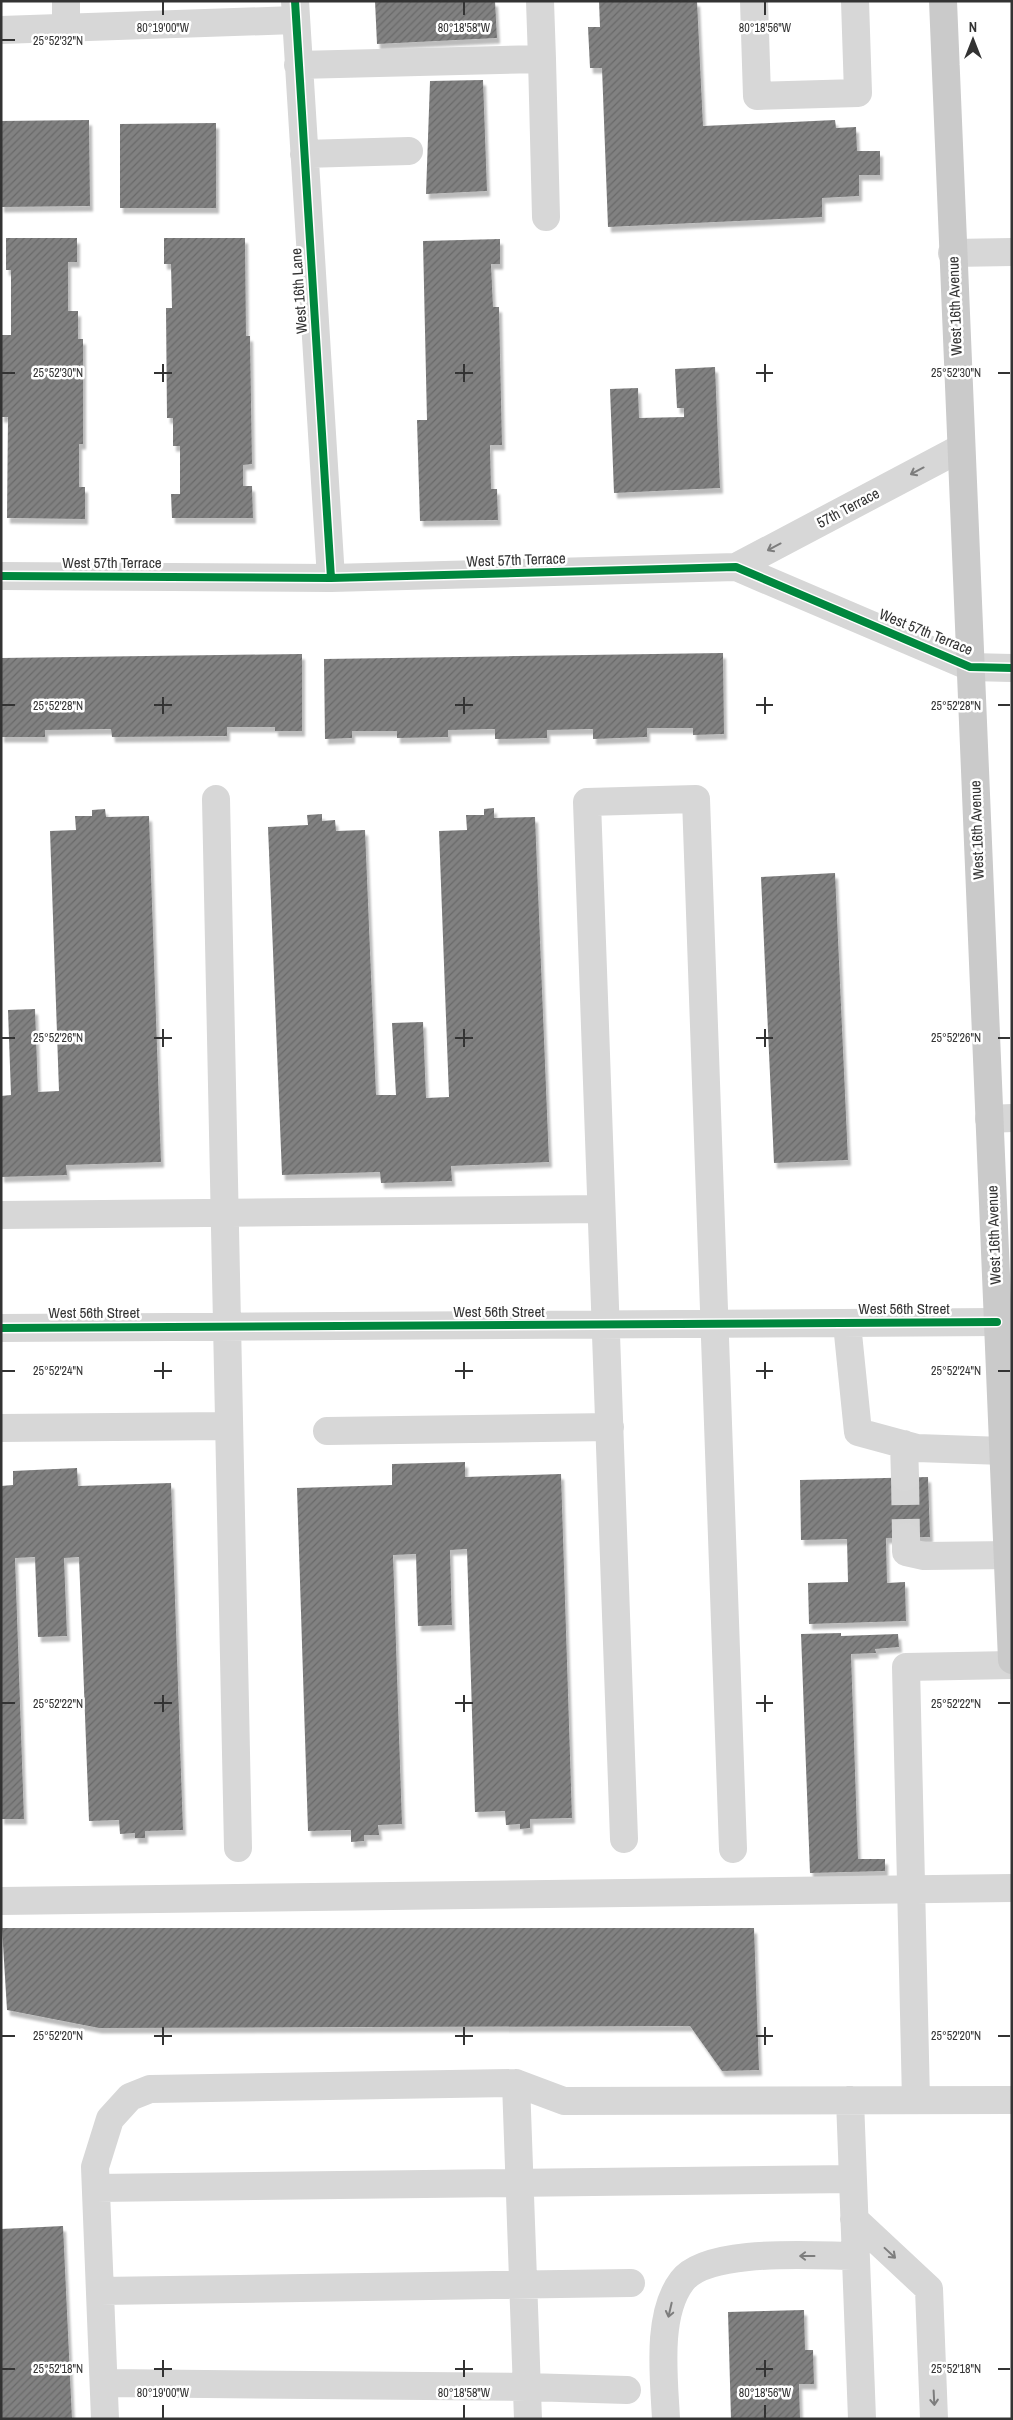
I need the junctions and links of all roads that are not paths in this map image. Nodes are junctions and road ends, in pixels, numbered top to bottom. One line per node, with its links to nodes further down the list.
1 (66, 1): 7 (street)
2 (540, 1): 9 (street)
3 (754, 1): 4 (street)
4 (855, 1)
5 (943, 1): 14 (main road, West 16th Avenue)
6 (295, 11): 7 (street); 10 (street, West 16th Lane)
7 (66, 28): 8 (street)
8 (1, 30)
9 (542, 59): 10 (street); 13 (street)
10 (298, 65): 12 (street, West 16th Lane)
11 (409, 151): 12 (street)
12 (304, 154): 19 (street, West 16th Lane)
13 (546, 217)
14 (952, 252): 15 (street); 16 (main road, West 16th Avenue)
15 (1012, 252)
16 (960, 448): 17 (street, 57th Terrace, one-way to 17); 20 (main road, West 16th Avenue)
17 (736, 567): 19 (street, West 57th Terrace); 20 (street, West 57th Terrace)
18 (1, 576): 19 (street, West 57th Terrace)
19 (331, 578)
20 (970, 667): 21 (street, West 57th Terrace); 23 (main road, West 16th Avenue)
21 (1012, 668)
22 (216, 799): 25 (street)
23 (1000, 1119): 27 (main road, West 16th Avenue)
24 (601, 1209): 25 (street); 28 (street); 30 (street)
25 (224, 1212): 26 (street); 31 (street)
26 (1, 1215)
27 (997, 1322): 29 (street, West 56th Street); 38 (main road, West 16th Avenue)
28 (714, 1324): 29 (street, West 56th Street); 30 (street, West 56th Street); 46 (street)
29 (847, 1324): 37 (street)
30 (606, 1325): 31 (street, West 56th Street); 34 (street)
31 (226, 1327): 32 (street, West 56th Street); 33 (street)
32 (1, 1328)
33 (228, 1426): 35 (street); 45 (street)
34 (610, 1427): 36 (street); 44 (street)
35 (1, 1428)
36 (327, 1431)
37 (904, 1444): 38 (street); 39 (street)
38 (1003, 1451): 41 (main road, West 16th Avenue)
39 (905, 1478)
40 (906, 1537): 41 (street)
41 (1009, 1555): 42 (main road, West 16th Avenue)
42 (1012, 1660)
43 (1012, 1665): 48 (street)
44 (624, 1839)
45 (238, 1848)
46 (732, 1849)
47 (1012, 1888): 48 (street)
48 (911, 1889): 49 (street); 52 (street)
49 (1, 1901)
50 (516, 2083): 51 (street); 55 (street); 56 (street)
51 (850, 2100): 52 (street); 54 (street)
52 (916, 2100): 53 (street)
53 (1012, 2100)
54 (853, 2178): 55 (street); 57 (street)
55 (520, 2184): 56 (street); 60 (street)
56 (96, 2188): 61 (street)
57 (854, 2219): 58 (street); 69 (street, one-way to 69)
58 (856, 2256): 67 (street, one-way to 67); 68 (street)
59 (631, 2283): 60 (street)
60 (524, 2284): 61 (street); 63 (street)
61 (100, 2290): 62 (street)
62 (104, 2383): 63 (street); 65 (street)
63 (527, 2387): 64 (street); 66 (street)
64 (627, 2390)
65 (105, 2419)
66 (528, 2419)
67 (666, 2419)
68 (862, 2419)
69 (934, 2419)

